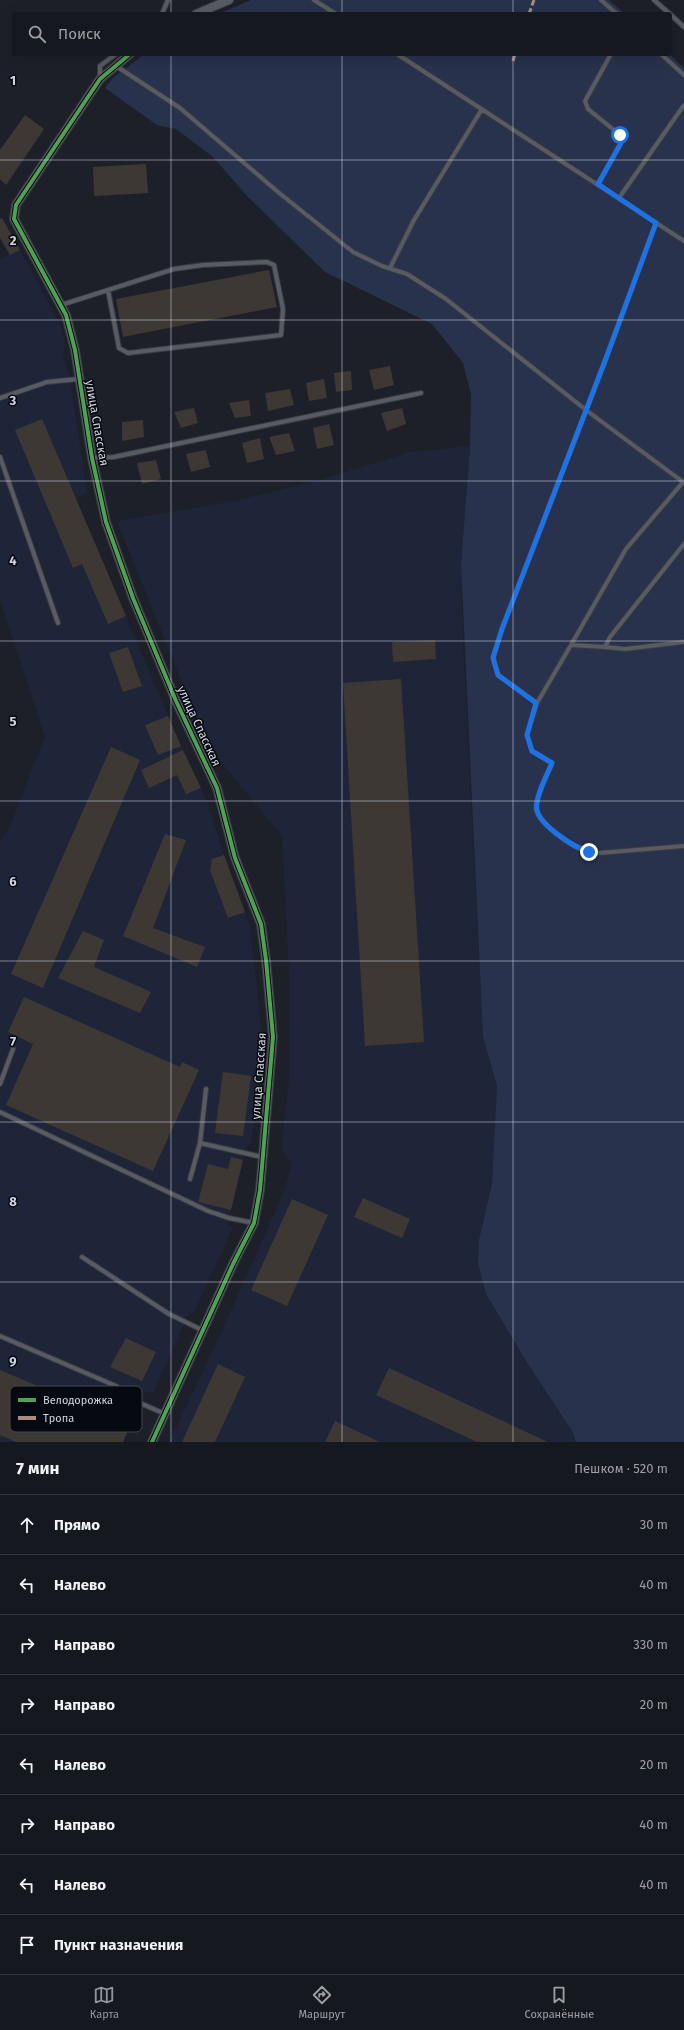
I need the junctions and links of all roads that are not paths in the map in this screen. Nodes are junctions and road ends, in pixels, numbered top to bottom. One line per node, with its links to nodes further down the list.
1 (168, 0): 6 (lane)
2 (228, 0): 7 (street)
3 (314, 0): 8 (lane)
4 (602, 0): 9 (lane)
5 (654, 0): 10 (lane)
6 (163, 12)
7 (201, 12)
8 (333, 12)
9 (615, 12)
10 (668, 12)
11 (672, 16): 12 (lane)
12 (684, 27)
13 (113, 56): 20 (lane)
14 (128, 56): 18 (street, улица Спасская)
15 (400, 56): 22 (lane)
16 (610, 56): 23 (lane)
17 (663, 56): 19 (lane)
18 (115, 66): 20 (street, улица Спасская); 27 (lane)
19 (684, 75)
20 (100, 79): 29 (street, улица Спасская)
21 (684, 105): 24 (lane)
22 (482, 109): 23 (lane); 27 (lane)
23 (598, 184): 24 (lane)
24 (619, 198): 25 (lane)
25 (656, 223): 26 (lane); 33 (lane)
26 (684, 241)
27 (390, 268): 33 (lane)
28 (108, 290): 28 (lane); 29 (lane)
29 (60, 305): 30 (street, улица Спасская)
30 (79, 379): 32 (lane); 35 (street, улица Спасская)
31 (421, 393): 35 (lane)
32 (0, 398)
33 (586, 410): 36 (lane); 42 (lane)
34 (0, 457): 38 (lane)
35 (92, 458): 49 (street, улица Спасская)
36 (683, 481): 40 (lane)
37 (684, 544): 41 (lane)
38 (58, 623)
39 (684, 642): 41 (lane)
40 (571, 645): 41 (lane); 42 (lane)
41 (605, 647)
42 (536, 703): 43 (lane)
43 (684, 846)
44 (13, 1049): 45 (lane)
45 (0, 1084)
46 (206, 1089): 48 (lane)
47 (0, 1112): 51 (lane)
48 (200, 1143): 49 (lane); 50 (lane)
49 (263, 1157): 51 (street, улица Спасская)
50 (190, 1179)
51 (254, 1223): 53 (street, улица Спасская)
52 (82, 1257): 53 (lane)
53 (202, 1330): 57 (street, улица Спасская)
54 (0, 1336): 55 (lane)
55 (116, 1386)
56 (142, 1404): 57 (lane)
57 (165, 1414): 58 (street, улица Спасская)
58 (152, 1442)

